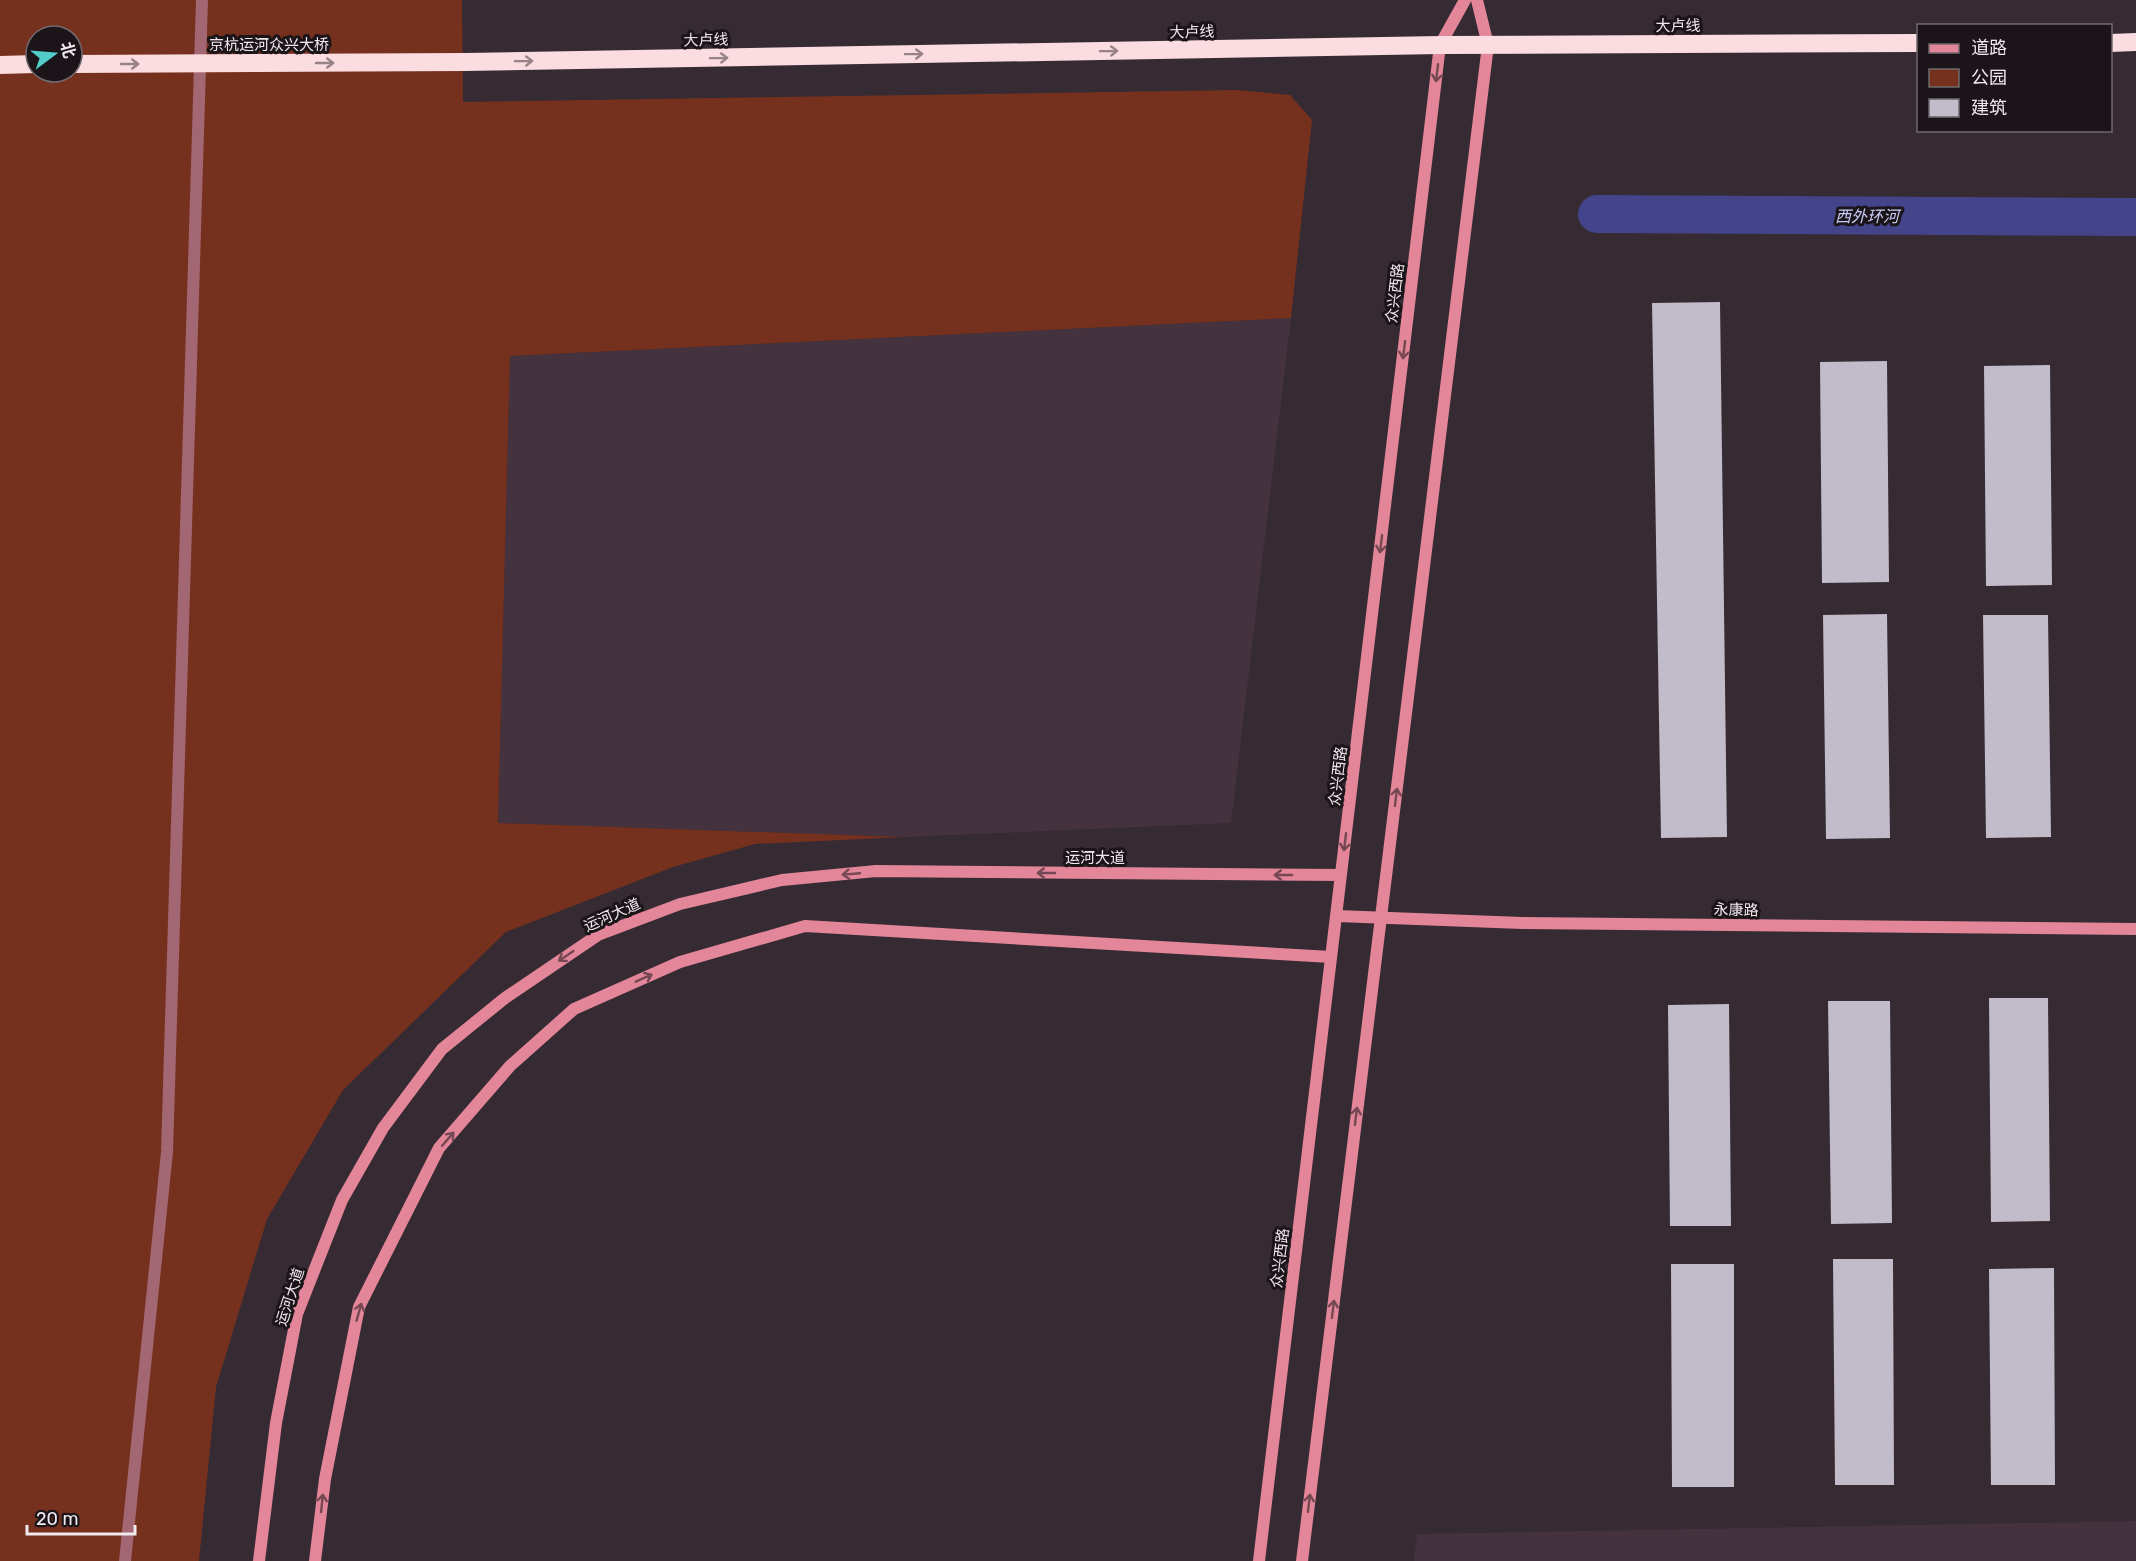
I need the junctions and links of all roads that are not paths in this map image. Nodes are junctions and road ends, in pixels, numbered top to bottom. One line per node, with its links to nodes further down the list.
1 (202, 0): 18 (lane)
2 (1465, 0): 7 (street, 众兴西路)
3 (1477, 0): 8 (street)
4 (2136, 42): 6 (highway)
5 (1917, 43): 8 (highway, 大卢线)
6 (2112, 43)
7 (1440, 45): 8 (highway, 大卢线); 9 (highway, 大卢线, one-way to 7); 13 (street, 众兴西路, one-way to 13)
8 (1488, 45): 15 (street, one-way to 8)
9 (465, 62): 11 (highway, 京杭运河众兴大桥, one-way to 9, bridge)
10 (24, 64): 12 (highway)
11 (84, 64)
12 (0, 65)
13 (1341, 875): 14 (street, 众兴西路); 19 (street, 运河大道, one-way to 19)
14 (1336, 916): 15 (street, 永康路); 17 (street, 众兴西路)
15 (1381, 917): 16 (street, 永康路); 22 (street, one-way to 15)
16 (2136, 929)
17 (1331, 957): 20 (street, one-way to 17); 21 (street, 众兴西路)
18 (125, 1561)
19 (259, 1561)
20 (315, 1561)
21 (1259, 1561)
22 (1302, 1561)

